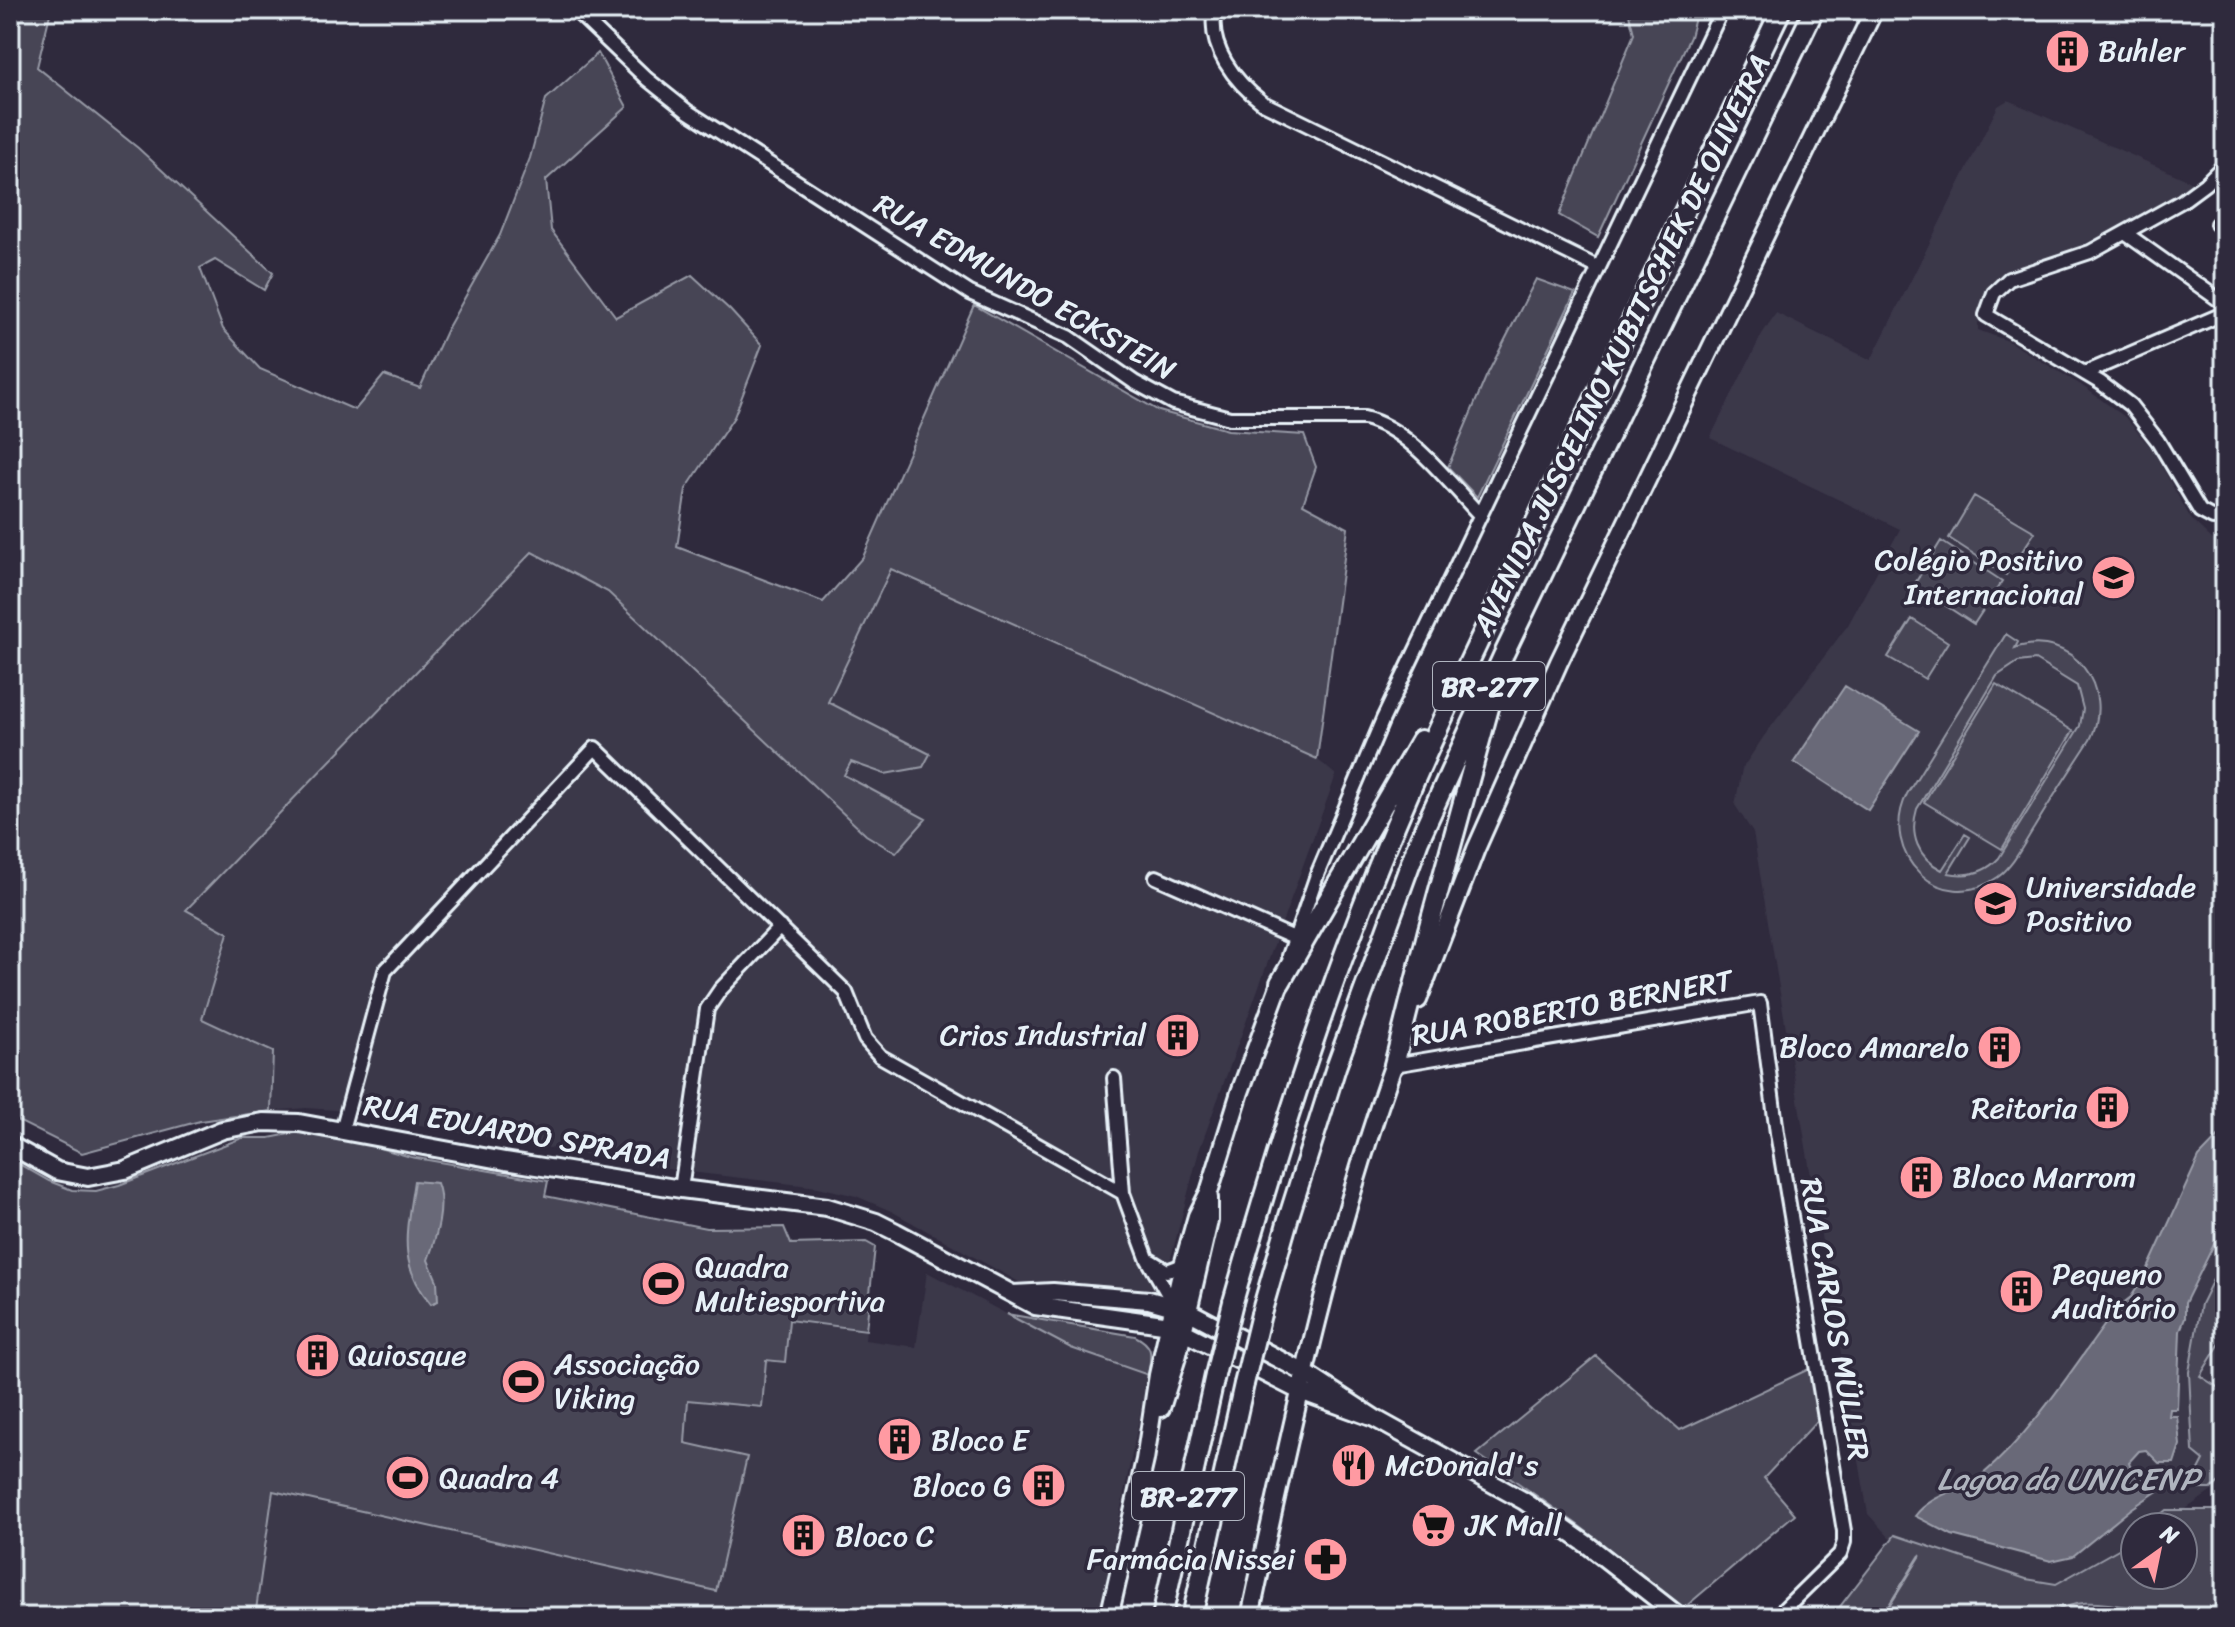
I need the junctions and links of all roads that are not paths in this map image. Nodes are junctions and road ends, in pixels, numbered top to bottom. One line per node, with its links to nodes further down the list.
1 (575, 10): 13 (street, RUA EDMUNDO ECKSTEIN)
2 (1215, 10): 9 (street)
3 (1722, 10): 9 (street)
4 (1781, 10): 15 (highway, AVENIDA JUSCELINO KUBITSCHEK DE OLIVEIRA / BR-277)
5 (1814, 10): 16 (highway, AVENIDA JUSCELINO KUBITSCHEK DE OLIVEIRA / BR-277)
6 (1874, 10): 22 (main road)
7 (2224, 168): 8 (street)
8 (2125, 233): 10 (street); 12 (street)
9 (1597, 267): 13 (street)
10 (2225, 304)
11 (2225, 313): 12 (street)
12 (2085, 373): 14 (street)
13 (1480, 515): 19 (street)
14 (2219, 516)
15 (1517, 561): 20 (highway); 40 (highway, AVENIDA JUSCELINO KUBITSCHEK DE OLIVEIRA / BR-277, bridge)
16 (1503, 656): 22 (highway); 41 (highway, AVENIDA JUSCELINO KUBITSCHEK DE OLIVEIRA / BR-277, bridge)
17 (1156, 877): 19 (street)
18 (780, 927): 24 (street); 26 (street); 28 (street)
19 (1294, 938): 20 (street)
20 (1280, 983): 27 (main road)
21 (1760, 1003): 22 (street, RUA ROBERTO BERNERT); 44 (street, RUA CARLOS MÜLLER)
22 (1394, 1065): 34 (main road)
23 (1114, 1078): 28 (street)
24 (342, 1130): 25 (main road, RUA EDUARDO SPRADA); 26 (main road, RUA EDUARDO SPRADA)
25 (10, 1145)
26 (681, 1189): 31 (main road, RUA EDUARDO SPRADA)
27 (1209, 1192): 30 (main road); 32 (main road)
28 (1123, 1193): 29 (street)
29 (1147, 1258): 30 (street); 32 (street)
30 (1183, 1265): 32 (main road)
31 (1011, 1294): 32 (main road, RUA EDUARDO SPRADA); 33 (main road, RUA EDUARDO SPRADA)
32 (1181, 1308): 33 (main road); 34 (main road, RUA EDUARDO SPRADA)
33 (1177, 1328): 35 (main road, RUA EDUARDO SPRADA); 39 (main road)
34 (1305, 1373): 35 (main road); 37 (main road, RUA EDUARDO SPRADA)
35 (1300, 1391): 36 (main road, RUA EDUARDO SPRADA); 38 (main road)
36 (1333, 1403): 37 (main road, RUA EDUARDO SPRADA); 38 (main road)
37 (1374, 1418): 43 (main road, RUA EDUARDO SPRADA)
38 (1291, 1428): 42 (main road)
39 (1109, 1617)
40 (1162, 1617)
41 (1192, 1617)
42 (1250, 1617)
43 (1680, 1617)
44 (1776, 1617)

